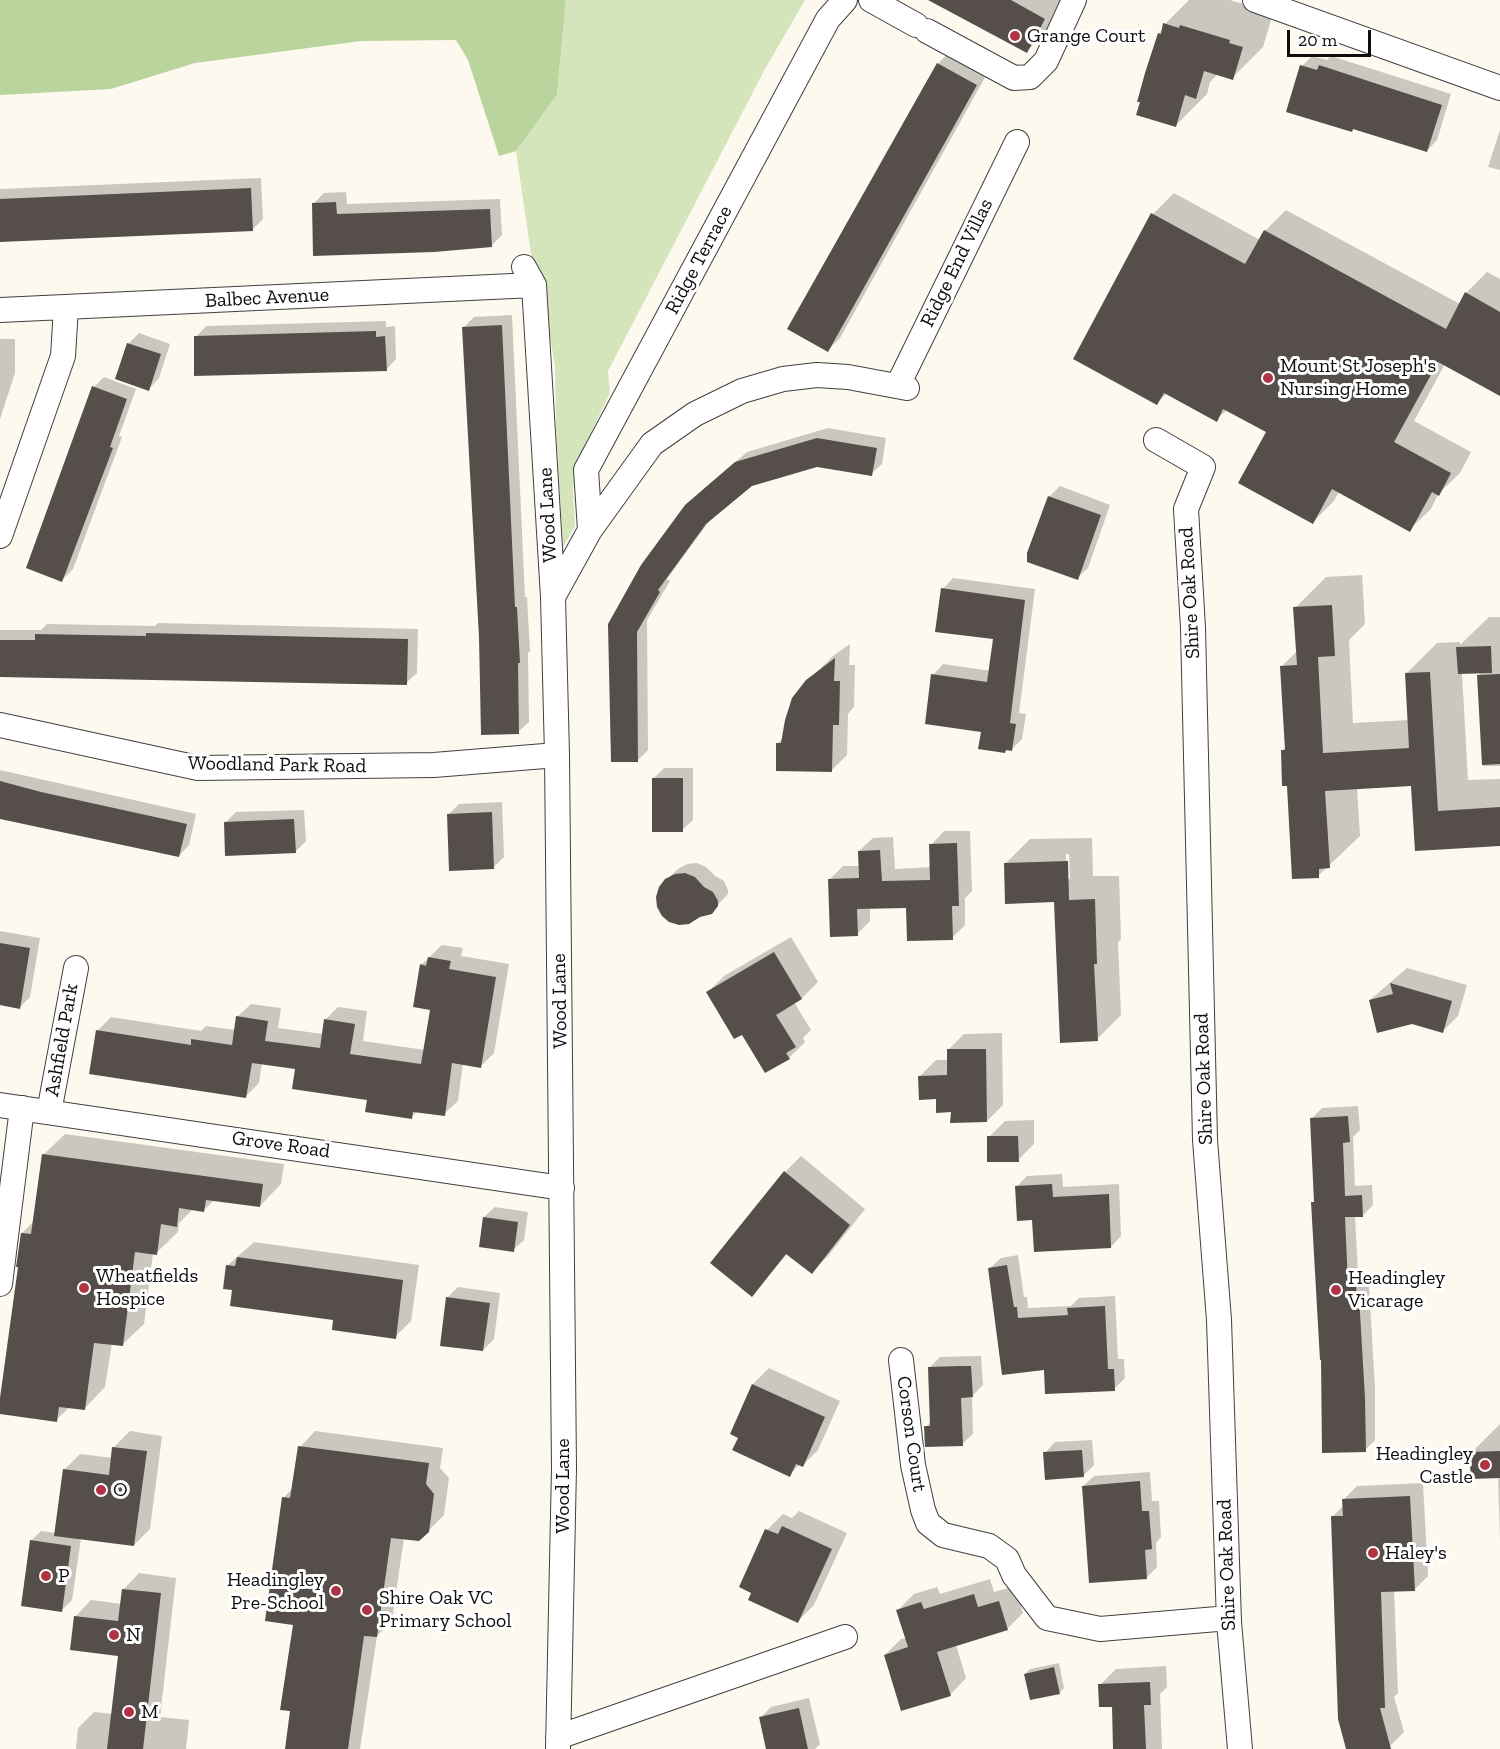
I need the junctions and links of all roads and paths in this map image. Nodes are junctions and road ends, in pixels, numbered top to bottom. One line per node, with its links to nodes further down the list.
1 (845, 0): 11 (street, Ridge Terrace)
2 (871, 0): 3 (street)
3 (1074, 0)
4 (1255, 0): 5 (street)
5 (1500, 88)
6 (1017, 142): 11 (street, Ridge End Villas)
7 (529, 276): 8 (street, Balbec Avenue); 13 (street, Wood Lane)
8 (66, 308): 9 (street, Balbec Avenue); 12 (street)
9 (0, 310)
10 (1156, 440): 22 (street, Shire Oak Road)
11 (590, 530): 13 (street)
12 (0, 536)
13 (553, 597): 15 (street, Wood Lane)
14 (0, 725): 15 (street, Woodland Park Road)
15 (557, 755): 19 (street, Wood Lane)
16 (75, 968): 18 (street, Ashfield Park)
17 (11, 1106): 18 (street, Grove Road); 20 (street)
18 (49, 1112): 19 (street, Grove Road)
19 (562, 1188): 24 (street, Wood Lane)
20 (0, 1284)
21 (901, 1360): 22 (street, Corson Court)
22 (1229, 1618): 25 (street, Shire Oak Road)
23 (845, 1637): 24 (street, Wood Lane)
24 (558, 1743)
25 (1240, 1749)

